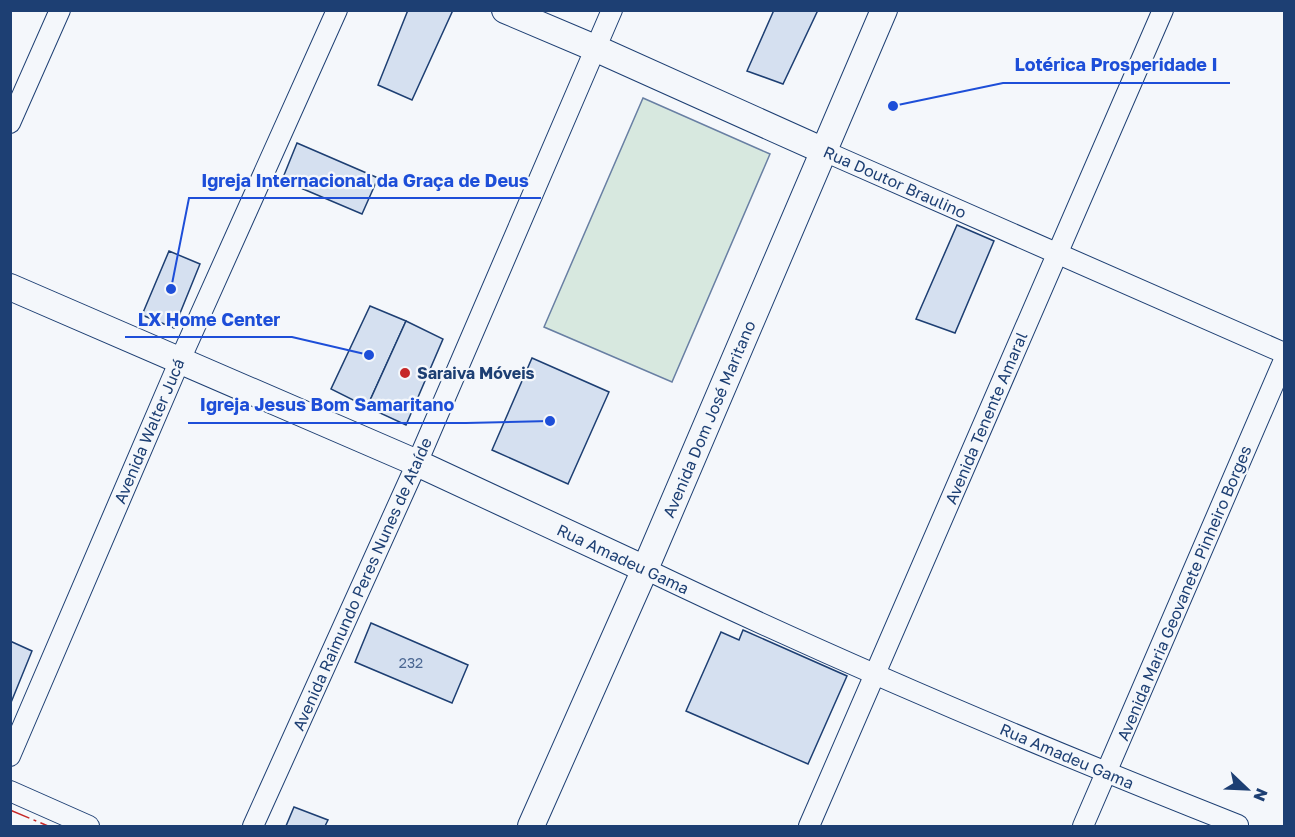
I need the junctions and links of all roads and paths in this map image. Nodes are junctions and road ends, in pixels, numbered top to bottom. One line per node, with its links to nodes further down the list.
1 (60, 10): 8 (street)
2 (337, 10): 13 (street, Avenida Walter Jucá)
3 (505, 10): 7 (street, Rua Doutor Braulino)
4 (612, 10): 7 (street, Avenida Raimundo Peres Nunes de Ataíde)
5 (884, 10): 9 (street, Avenida Dom José Maritano)
6 (1163, 10): 10 (street, Avenida Tenente Amaral)
7 (597, 48): 9 (street, Rua Doutor Braulino); 15 (street, Avenida Raimundo Peres Nunes de Ataíde)
8 (10, 123)
9 (824, 151): 10 (street, Rua Doutor Braulino); 16 (street, Avenida Dom José Maritano)
10 (1056, 254): 12 (street, Rua Doutor Braulino); 17 (street, Avenida Tenente Amaral)
11 (10, 286): 13 (street, Rua Amadeu Gama)
12 (1284, 353)
13 (180, 360): 15 (street, Rua Amadeu Gama); 18 (street, Avenida Walter Jucá)
14 (1284, 360): 19 (street, Avenida Maria Geovanete Pinheiro Borges)
15 (417, 463): 16 (street, Rua Amadeu Gama); 23 (street, Avenida Raimundo Peres Nunes de Ataíde)
16 (645, 569): 17 (street, Rua Amadeu Gama); 24 (street, Avenida Dom José Maritano)
17 (875, 674): 19 (street, Rua Amadeu Gama); 25 (street, Avenida Tenente Amaral)
18 (10, 756)
19 (1106, 774): 21 (street, Rua Amadeu Gama); 26 (street, Avenida Maria Geovanete Pinheiro Borges)
20 (10, 791): 22 (street)
21 (1238, 825)
22 (89, 826)
23 (253, 826)
24 (531, 826)
25 (809, 826)
26 (1083, 826)

